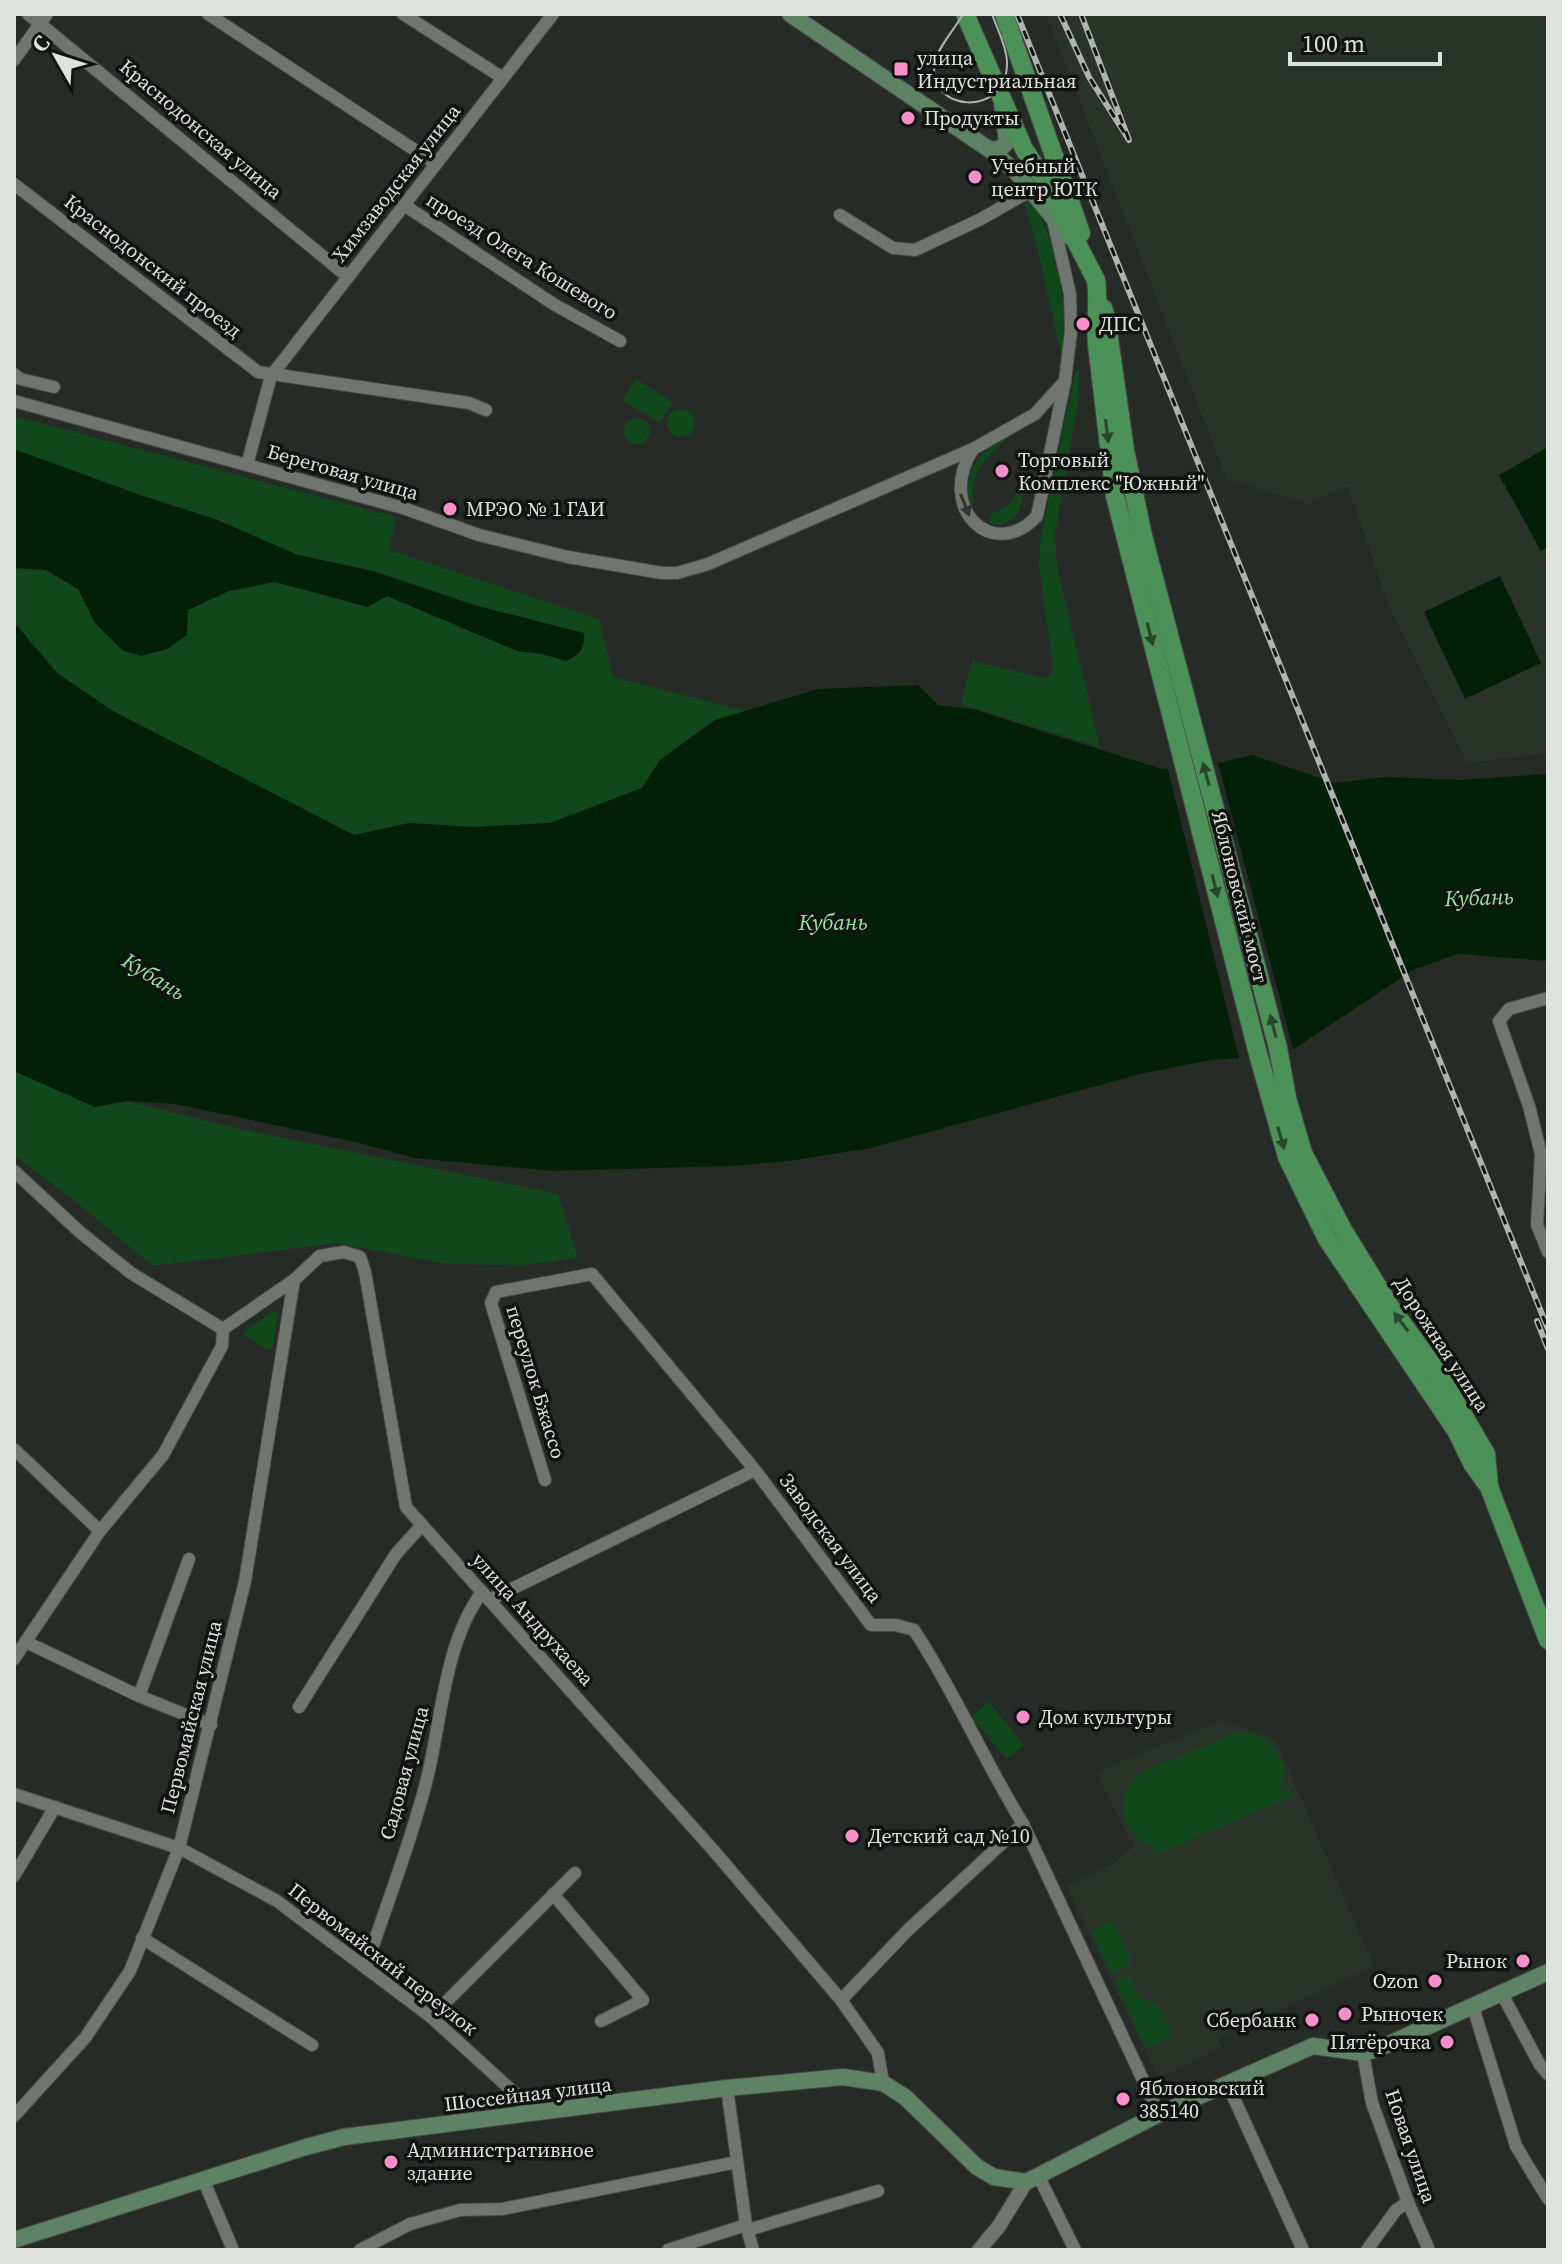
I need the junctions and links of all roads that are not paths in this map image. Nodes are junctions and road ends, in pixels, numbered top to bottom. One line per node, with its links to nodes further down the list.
1 (28, 14): 8 (street, Краснодонская улица)
2 (208, 14): 16 (street, проезд Олега Кошевого)
3 (403, 14): 10 (street)
4 (553, 14): 10 (street, Химзаводская улица)
5 (790, 14): 14 (main road)
6 (965, 14): 11 (main road)
7 (1004, 14): 12 (main road)
8 (44, 18): 9 (street); 23 (street, Краснодонская улица)
9 (14, 60)
10 (503, 78): 16 (street, Химзаводская улица)
11 (1002, 101): 13 (main road); 14 (main road)
12 (1050, 140): 13 (main road); 15 (main road)
13 (1024, 149): 18 (main road)
14 (990, 150): 18 (main road)
15 (1058, 162): 18 (main road); 22 (main road)
16 (436, 164): 19 (street, Химзаводская улица)
17 (14, 184): 26 (street, Краснодонский проезд)
18 (1038, 184): 20 (street); 21 (main road); 22 (main road)
19 (404, 205): 23 (street, Химзаводская улица); 24 (street, проезд Олега Кошевого)
20 (840, 215)
21 (1052, 218): 22 (main road); 27 (street)
22 (1089, 262): 37 (main road, Яблоновский мост)
23 (348, 277): 26 (street, Химзаводская улица)
24 (620, 341)
25 (14, 374): 28 (street)
26 (271, 376): 30 (street); 34 (street, Химзаводская улица)
27 (1065, 381): 31 (street, Береговая улица); 32 (street)
28 (54, 387)
29 (14, 401): 34 (street, Береговая улица)
30 (486, 410)
31 (1026, 418): 32 (street); 33 (street, Береговая улица)
32 (1053, 432): 33 (street, one-way to 32)
33 (973, 449): 34 (street, Береговая улица)
34 (247, 465)
35 (1548, 998): 38 (street)
36 (14, 1171): 41 (street)
37 (1335, 1235): 49 (main road, Дорожная улица)
38 (1548, 1252)
39 (586, 1273): 43 (street, Заводская улица); 44 (street, переулок Бжассо)
40 (294, 1280): 41 (street, улица Андрухаева); 45 (street, улица Андрухаева); 54 (street, Первомайская улица)
41 (223, 1329): 46 (street)
42 (14, 1449): 46 (street)
43 (755, 1470): 48 (street); 57 (street, Заводская улица)
44 (545, 1480)
45 (422, 1525): 48 (street, улица Андрухаева); 53 (street)
46 (100, 1531): 50 (street)
47 (189, 1559): 52 (street)
48 (486, 1596): 63 (street, Садовая улица); 66 (street, улица Андрухаева)
49 (1548, 1640)
50 (26, 1642): 51 (street); 52 (street)
51 (14, 1659)
52 (139, 1696): 54 (street)
53 (299, 1707)
54 (211, 1725): 58 (street, Первомайская улица)
55 (14, 1794): 56 (street, Первомайский переулок)
56 (55, 1807): 58 (street, Первомайский переулок); 60 (street)
57 (1023, 1824): 66 (street); 76 (street, Заводская улица)
58 (179, 1848): 62 (street, Первомайская улица); 63 (street, Первомайский переулок)
59 (575, 1873): 61 (street)
60 (14, 1876)
61 (553, 1894): 68 (street); 69 (street)
62 (142, 1938): 70 (street); 78 (street, Первомайская улица)
63 (366, 1967): 68 (street, Первомайский переулок)
64 (1548, 1972): 65 (main road)
65 (1502, 1994): 67 (main road); 72 (street)
66 (841, 2000): 73 (street, улица Андрухаева)
67 (1473, 2007): 71 (main road); 83 (street)
68 (431, 2017): 77 (street, Первомайский переулок)
69 (601, 2021)
70 (312, 2045)
71 (1363, 2053): 74 (main road); 84 (street, Новая улица)
72 (1548, 2074)
73 (883, 2083): 75 (main road, Шоссейная улица); 80 (main road, Шоссейная улица)
74 (1227, 2083): 76 (main road); 93 (street)
75 (727, 2088): 77 (main road, Шоссейная улица); 79 (street)
76 (1159, 2114): 80 (main road)
77 (526, 2115): 81 (main road, Шоссейная улица)
78 (14, 2116)
79 (737, 2162): 85 (street); 88 (street)
80 (1032, 2178): 91 (street); 92 (street)
81 (203, 2179): 86 (main road, Шоссейная улица); 87 (street)
82 (878, 2191): 85 (street)
83 (1548, 2199)
84 (1408, 2202): 94 (street); 95 (street, Новая улица)
85 (747, 2227): 89 (street); 90 (street)
86 (14, 2240)
87 (231, 2246)
88 (360, 2250)
89 (668, 2250)
90 (753, 2250)
91 (979, 2250)
92 (1075, 2250)
93 (1303, 2250)
94 (1367, 2250)
95 (1429, 2250)

